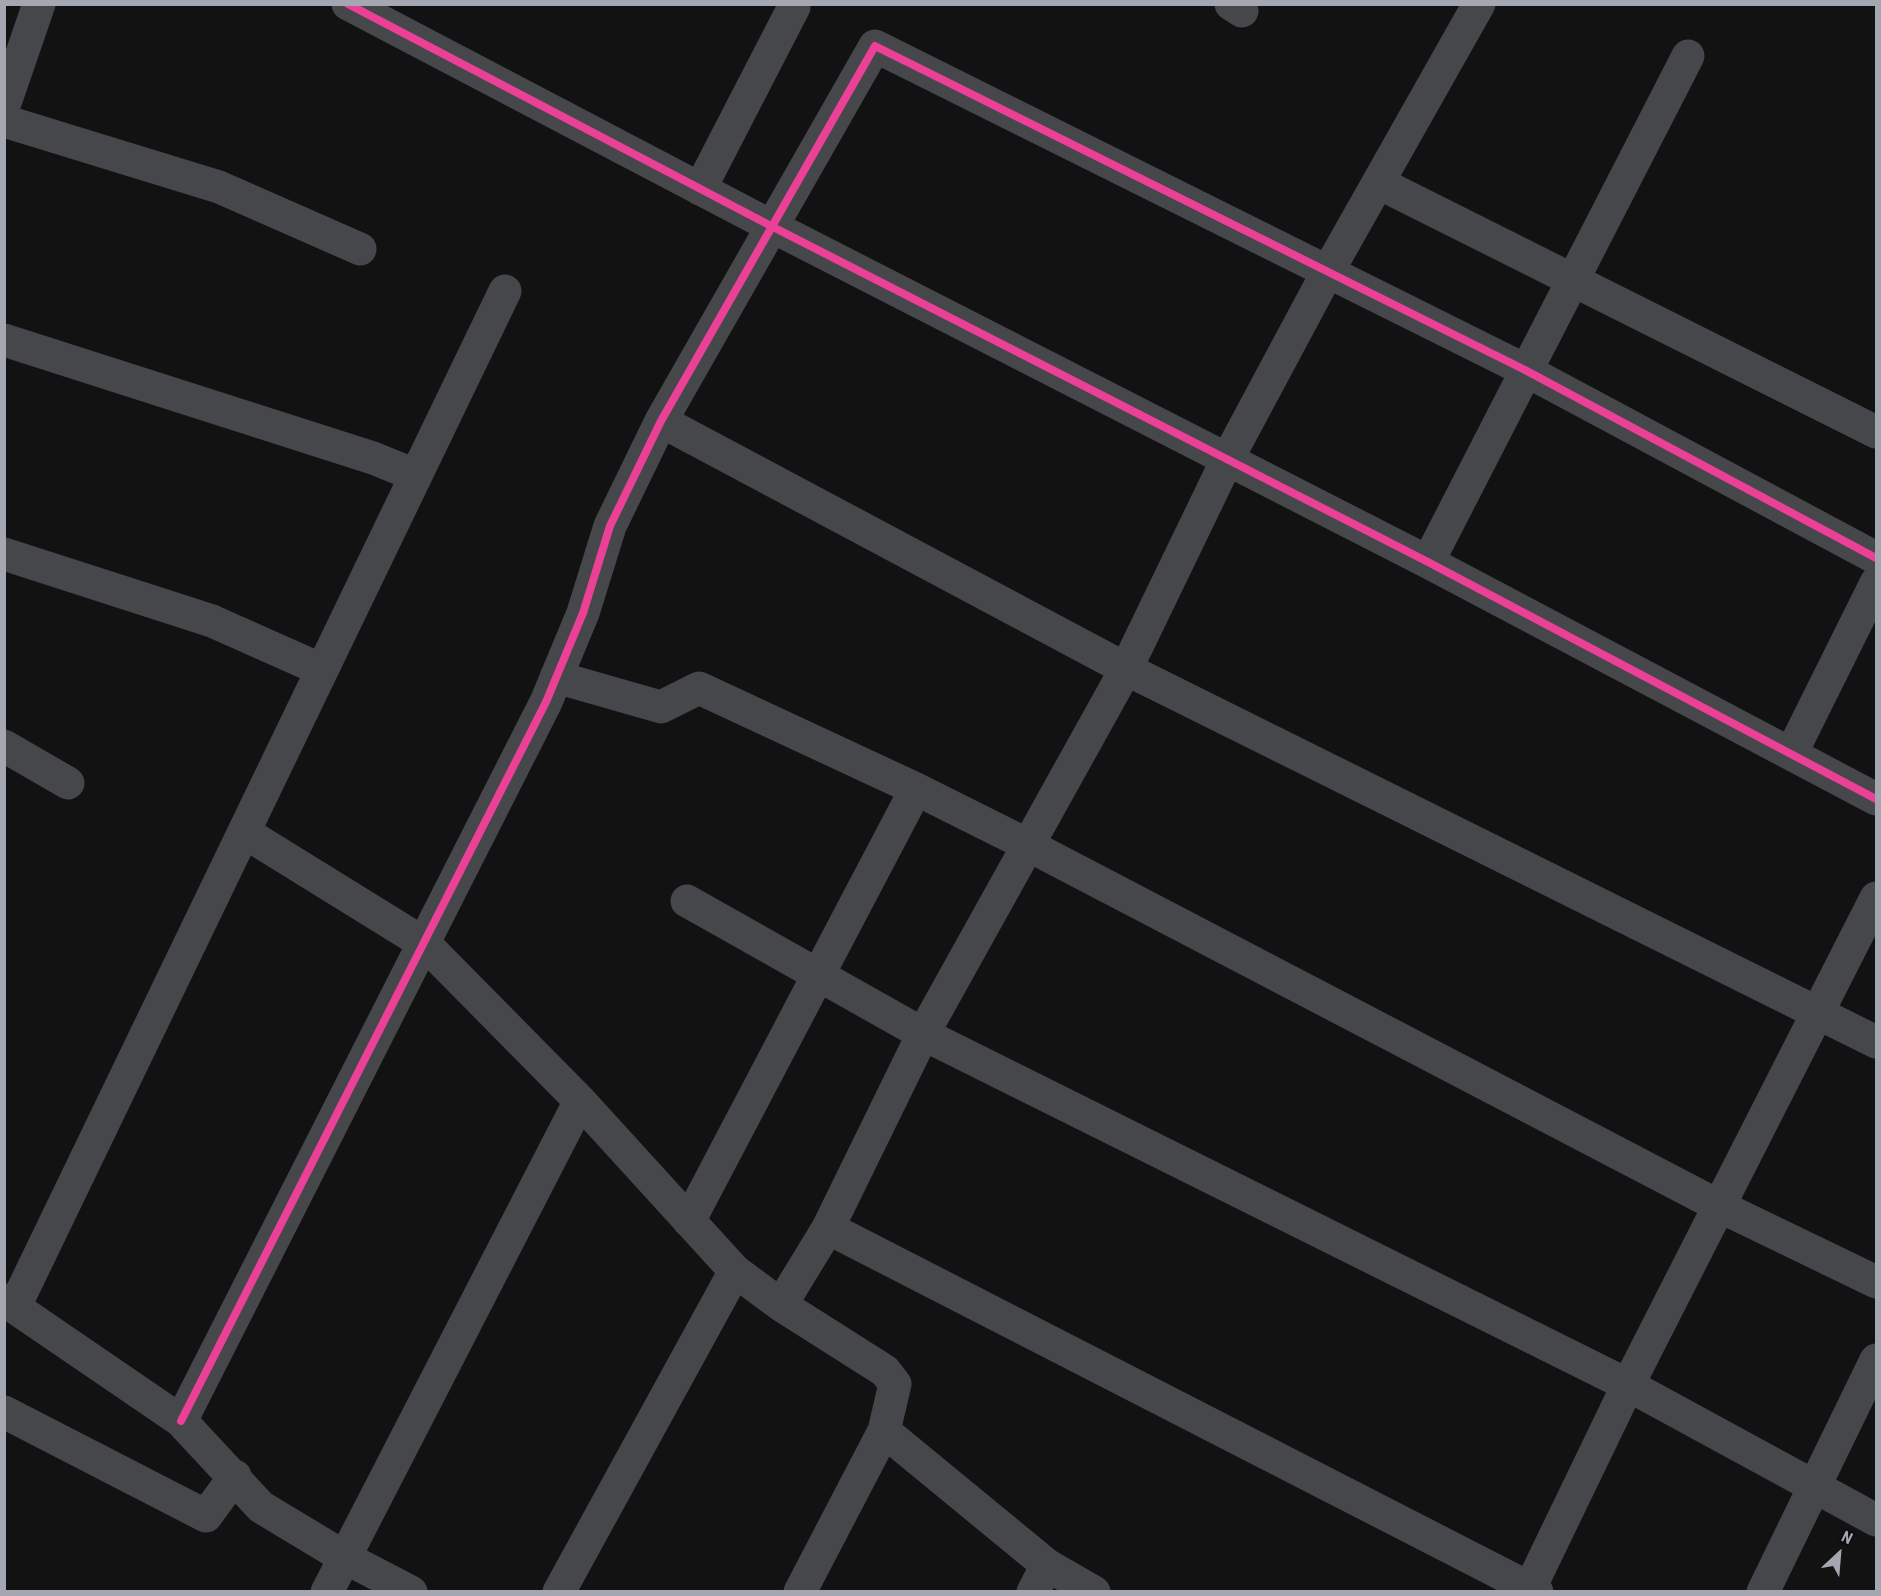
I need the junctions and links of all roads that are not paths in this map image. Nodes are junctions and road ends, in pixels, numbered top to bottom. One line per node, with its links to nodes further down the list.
1 (39, 4): 6 (street)
2 (348, 4): 9 (street)
3 (1479, 4): 8 (street)
4 (794, 7): 9 (street)
5 (1688, 56): 13 (street)
6 (4, 106)
7 (4, 122): 11 (street)
8 (1379, 183): 12 (street); 13 (street)
9 (700, 189): 10 (street)
10 (772, 227): 12 (street); 17 (street); 19 (street)
11 (360, 249)
12 (1327, 273): 16 (street); 19 (street)
13 (1572, 280): 16 (street); 18 (street)
14 (505, 291): 20 (street)
15 (4, 340): 20 (street)
16 (1526, 370): 22 (street); 23 (street)
17 (662, 422): 25 (street); 27 (street)
18 (1876, 432)
19 (1228, 459): 23 (street); 25 (street)
20 (414, 475): 26 (street)
21 (4, 554): 26 (street)
22 (1876, 558)
23 (1428, 561): 29 (street)
24 (1876, 583): 29 (street)
25 (1126, 669): 34 (street); 39 (street)
26 (322, 670): 33 (street)
27 (556, 677): 31 (street); 37 (street)
28 (4, 746): 30 (street)
29 (1791, 754): 32 (street)
30 (68, 783)
31 (916, 789): 34 (street); 38 (street)
32 (1876, 799)
33 (244, 832): 37 (street); 48 (street)
34 (1028, 846): 40 (street); 43 (street)
35 (1876, 897): 39 (street)
36 (687, 901): 38 (street)
37 (425, 944): 42 (street); 53 (street)
38 (818, 975): 40 (street); 44 (street)
39 (1819, 1013): 41 (street); 43 (street)
40 (923, 1034): 45 (street); 51 (street)
41 (1876, 1042)
42 (580, 1101): 44 (street); 58 (street)
43 (1719, 1206): 47 (street); 51 (street)
44 (689, 1221): 46 (street)
45 (828, 1228): 49 (street); 60 (street)
46 (735, 1271): 49 (street); 63 (street)
47 (1876, 1282)
48 (10, 1303): 53 (street)
49 (781, 1305): 54 (street)
50 (1876, 1360): 56 (street)
51 (1628, 1385): 56 (street); 60 (street)
52 (4, 1412): 55 (street)
53 (181, 1420): 55 (street)
54 (884, 1431): 59 (street); 64 (street)
55 (235, 1476): 58 (street)
56 (1814, 1489): 57 (street); 66 (street)
57 (1876, 1520)
58 (344, 1557): 61 (street); 62 (street)
59 (1040, 1578): 65 (street)
60 (1531, 1590)
61 (327, 1592)
62 (411, 1592)
63 (559, 1592)
64 (800, 1592)
65 (1094, 1592)
66 (1762, 1592)

